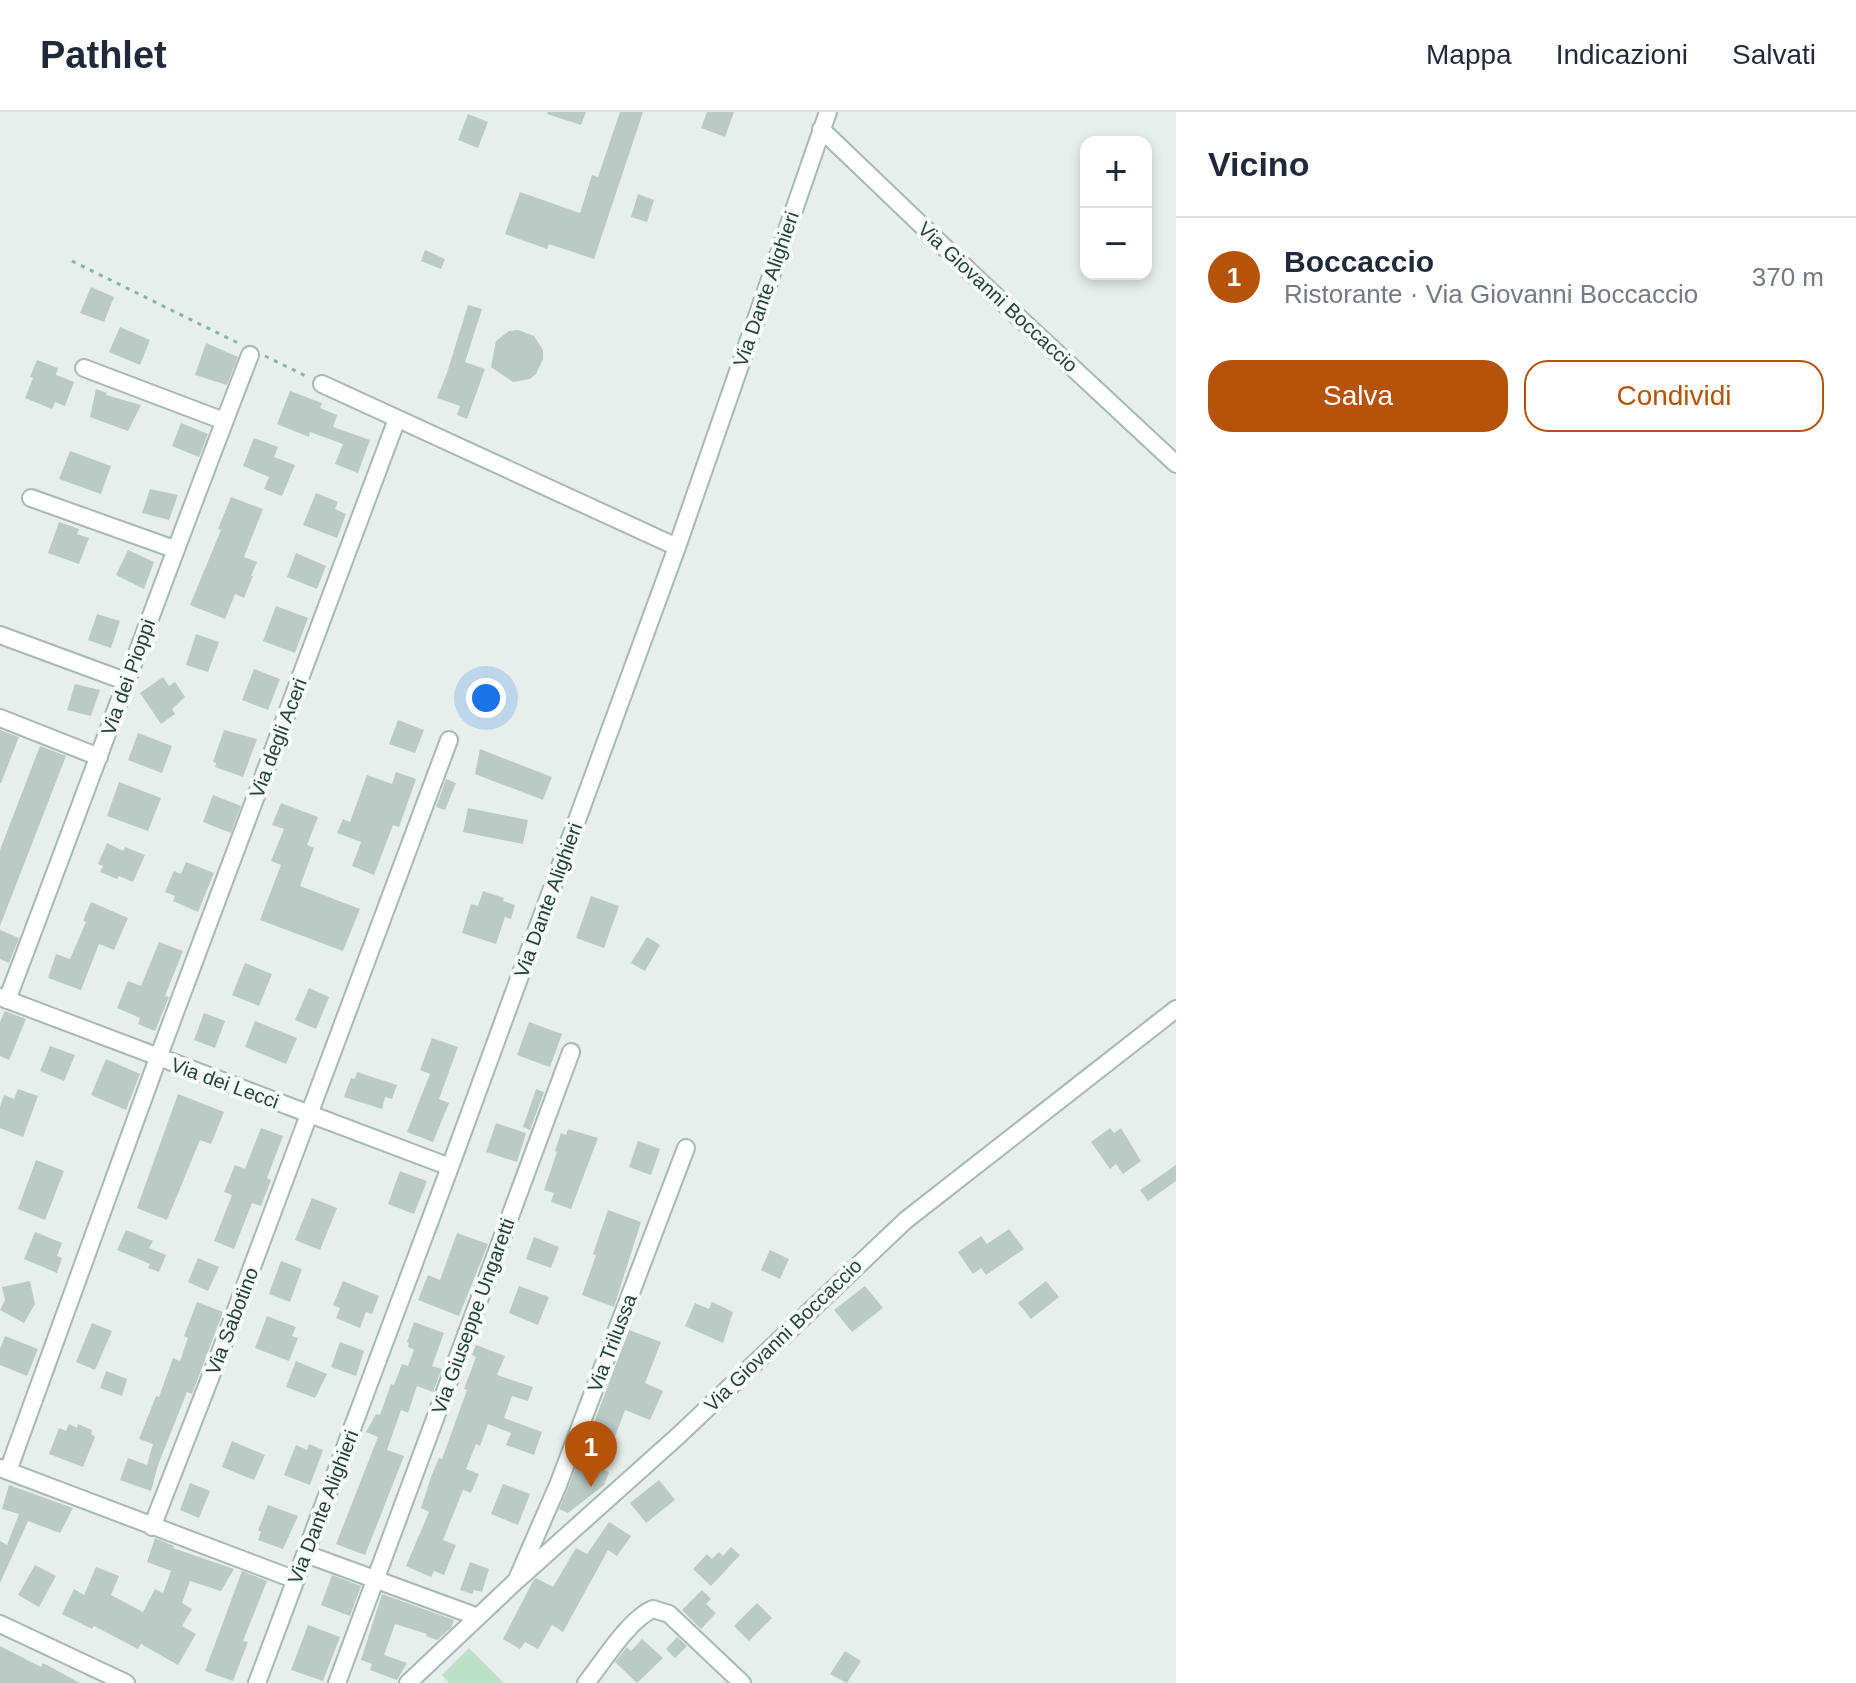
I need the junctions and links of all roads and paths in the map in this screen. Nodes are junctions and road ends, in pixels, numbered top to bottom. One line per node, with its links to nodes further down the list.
1 (828, 112): 2 (street, Via Dante Alighieri)
2 (821, 129): 9 (street, Via Giovanni Boccaccio); 11 (street, Via Dante Alighieri)
3 (72, 261): 6 (path)
4 (250, 355): 8 (street, Via dei Pioppi)
5 (84, 368): 8 (street)
6 (322, 384): 7 (street)
7 (397, 419): 11 (street); 21 (street, Via degli Aceri)
8 (224, 421): 12 (street, Via dei Pioppi)
9 (1176, 464)
10 (31, 498): 12 (street)
11 (677, 547): 24 (street, Via Dante Alighieri)
12 (174, 549): 14 (street, Via dei Pioppi)
13 (0, 635): 14 (street)
14 (125, 681): 17 (street, Via dei Pioppi)
15 (0, 718): 17 (street)
16 (449, 740): 22 (street, Via Sabotino)
17 (99, 757): 18 (street, Via dei Pioppi)
18 (3, 998): 21 (street, Via dei Lecci)
19 (1176, 1009): 30 (street, Via Giovanni Boccaccio)
20 (571, 1052): 29 (street, Via Giuseppe Ungaretti)
21 (158, 1058): 22 (street, Via dei Lecci); 25 (street, Via degli Aceri)
22 (308, 1114): 24 (street, Via dei Lecci); 26 (street, Via Sabotino)
23 (686, 1148): 30 (street, Via Trilussa)
24 (450, 1167): 27 (street, Via Dante Alighieri)
25 (4, 1470): 26 (street)
26 (152, 1527): 28 (street)
27 (306, 1554): 28 (street, Via Dante Alighieri); 29 (street)
28 (296, 1580): 34 (street, Via Dante Alighieri)
29 (375, 1580): 31 (street); 35 (street, Via Giuseppe Ungaretti)
30 (515, 1582): 31 (street, Via Giovanni Boccaccio)
31 (478, 1617): 36 (street, Via Giovanni Boccaccio)
32 (0, 1624): 33 (street)
33 (126, 1683)
34 (257, 1683)
35 (337, 1683)
36 (408, 1683)
37 (586, 1683): 38 (street)
38 (742, 1683)

